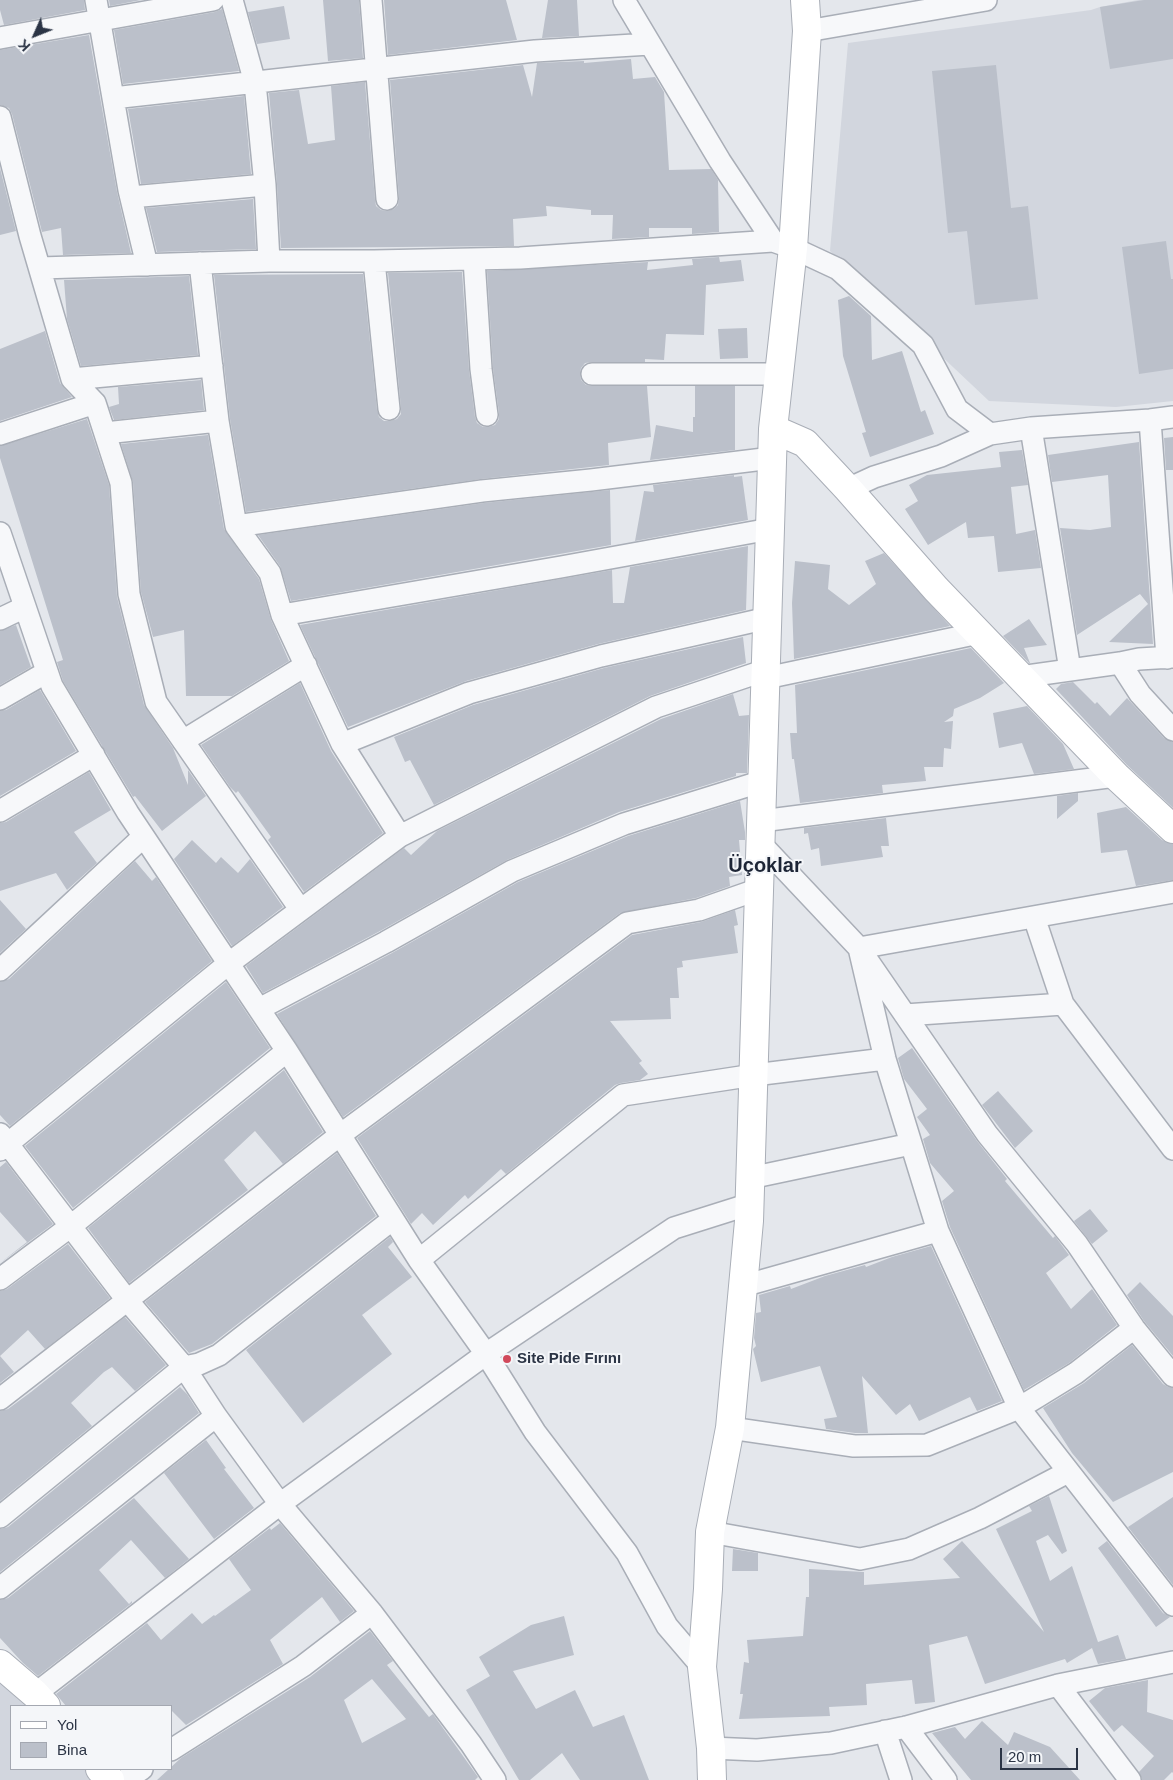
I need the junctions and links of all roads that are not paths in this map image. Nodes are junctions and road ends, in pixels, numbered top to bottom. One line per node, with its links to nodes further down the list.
1 (213, 0): 7 (street)
2 (232, 0): 12 (street)
3 (371, 0): 11 (street)
4 (624, 0): 10 (street)
5 (805, 0): 8 (street)
6 (986, 0): 8 (street)
7 (98, 10): 9 (street); 13 (street)
8 (807, 31): 18 (street)
9 (0, 38)
10 (650, 44): 11 (street); 18 (street)
11 (377, 69): 12 (street); 17 (street)
12 (255, 83): 13 (street); 15 (street)
13 (113, 98): 16 (street)
14 (0, 117): 24 (street)
15 (265, 185): 16 (street); 20 (street)
16 (131, 197): 23 (street)
17 (387, 199)
18 (783, 245): 19 (street); 27 (street); 39 (street)
19 (474, 259): 21 (street); 31 (street)
20 (269, 261): 21 (street); 22 (street)
21 (374, 261): 30 (street)
22 (200, 263): 23 (street); 25 (street)
23 (147, 265): 24 (street)
24 (40, 268): 28 (street)
25 (212, 366): 28 (street); 34 (street)
26 (592, 374): 27 (street)
27 (780, 374): 36 (street)
28 (72, 379): 29 (street)
29 (95, 403): 37 (street); 38 (street)
30 (389, 409)
31 (487, 415)
32 (1173, 417): 33 (street)
33 (1150, 420): 35 (street); 50 (street)
34 (218, 421): 37 (street); 42 (street)
35 (1031, 428): 39 (street); 53 (street)
36 (773, 429): 40 (street); 41 (street)
37 (105, 433): 59 (street)
38 (0, 434)
39 (990, 434): 41 (street)
40 (772, 458): 42 (street); 43 (street)
41 (848, 489): 49 (street)
42 (236, 526): 46 (street)
43 (770, 529): 46 (street); 47 (street)
44 (0, 533): 45 (street)
45 (25, 607): 48 (street); 54 (street)
46 (282, 614): 52 (street)
47 (768, 618): 55 (street); 60 (street)
48 (0, 619)
49 (979, 633): 55 (street); 56 (street)
50 (1170, 657): 51 (street)
51 (1120, 663): 53 (street); 58 (street)
52 (306, 665): 59 (street); 60 (street)
53 (1070, 670): 56 (street)
54 (47, 672): 57 (street); 61 (street)
55 (766, 674): 63 (street); 67 (street)
56 (1020, 677): 62 (street)
57 (0, 699)
58 (1173, 730)
59 (183, 741): 71 (street)
60 (342, 744): 67 (street)
61 (94, 755): 64 (street); 68 (street)
62 (1116, 776): 65 (street); 66 (street)
63 (762, 781): 66 (street); 77 (street)
64 (0, 811)
65 (1173, 828)
66 (761, 833): 69 (street); 73 (street)
67 (400, 836): 71 (street)
68 (143, 837): 74 (street); 75 (street)
69 (759, 889): 81 (street); 82 (street)
70 (1173, 892): 72 (street)
71 (300, 909): 74 (street)
72 (1034, 916): 73 (street); 76 (street)
73 (859, 948): 78 (street); 80 (street)
74 (228, 964): 77 (street); 83 (street)
75 (0, 970)
76 (1063, 1004): 78 (street); 85 (street)
77 (258, 1009): 79 (street)
78 (905, 1015): 94 (street)
79 (287, 1051): 82 (street); 88 (street)
80 (885, 1059): 81 (street); 84 (street)
81 (754, 1075): 86 (street); 90 (street)
82 (340, 1135): 87 (street); 93 (street)
83 (3, 1143): 88 (street)
84 (911, 1144): 86 (street); 89 (street)
85 (1173, 1148)
86 (750, 1191): 92 (street); 95 (street)
87 (393, 1219): 90 (street); 96 (street)
88 (71, 1226): 91 (street); 93 (street)
89 (938, 1231): 92 (street); 99 (street)
90 (420, 1260): 95 (street)
91 (0, 1279)
92 (743, 1286): 101 (street)
93 (126, 1300): 96 (street); 98 (street)
94 (1134, 1328): 97 (street); 99 (street)
95 (486, 1354): 103 (street); 111 (street)
96 (184, 1367): 100 (street); 104 (street)
97 (1173, 1376)
98 (0, 1399)
99 (1019, 1408): 101 (street); 102 (street)
100 (216, 1416): 103 (street); 106 (street)
101 (730, 1428): 105 (street)
102 (1068, 1472): 105 (street); 107 (street)
103 (280, 1504): 108 (street); 113 (street)
104 (0, 1517)
105 (710, 1532): 111 (street)
106 (0, 1588)
107 (1173, 1605)
108 (372, 1613): 117 (street); 120 (street)
109 (1173, 1662): 112 (street)
110 (0, 1664): 113 (street)
111 (702, 1668): 116 (street)
112 (1058, 1685): 114 (street); 126 (street)
113 (41, 1700)
114 (906, 1727): 115 (street); 125 (street)
115 (885, 1731): 116 (street); 124 (street)
116 (711, 1748): 123 (street)
117 (172, 1749)
118 (101, 1770): 121 (street)
119 (140, 1770): 122 (street)
120 (490, 1778)
121 (110, 1780)
122 (125, 1780)
123 (712, 1780)
124 (901, 1780)
125 (946, 1780)
126 (1130, 1780)

